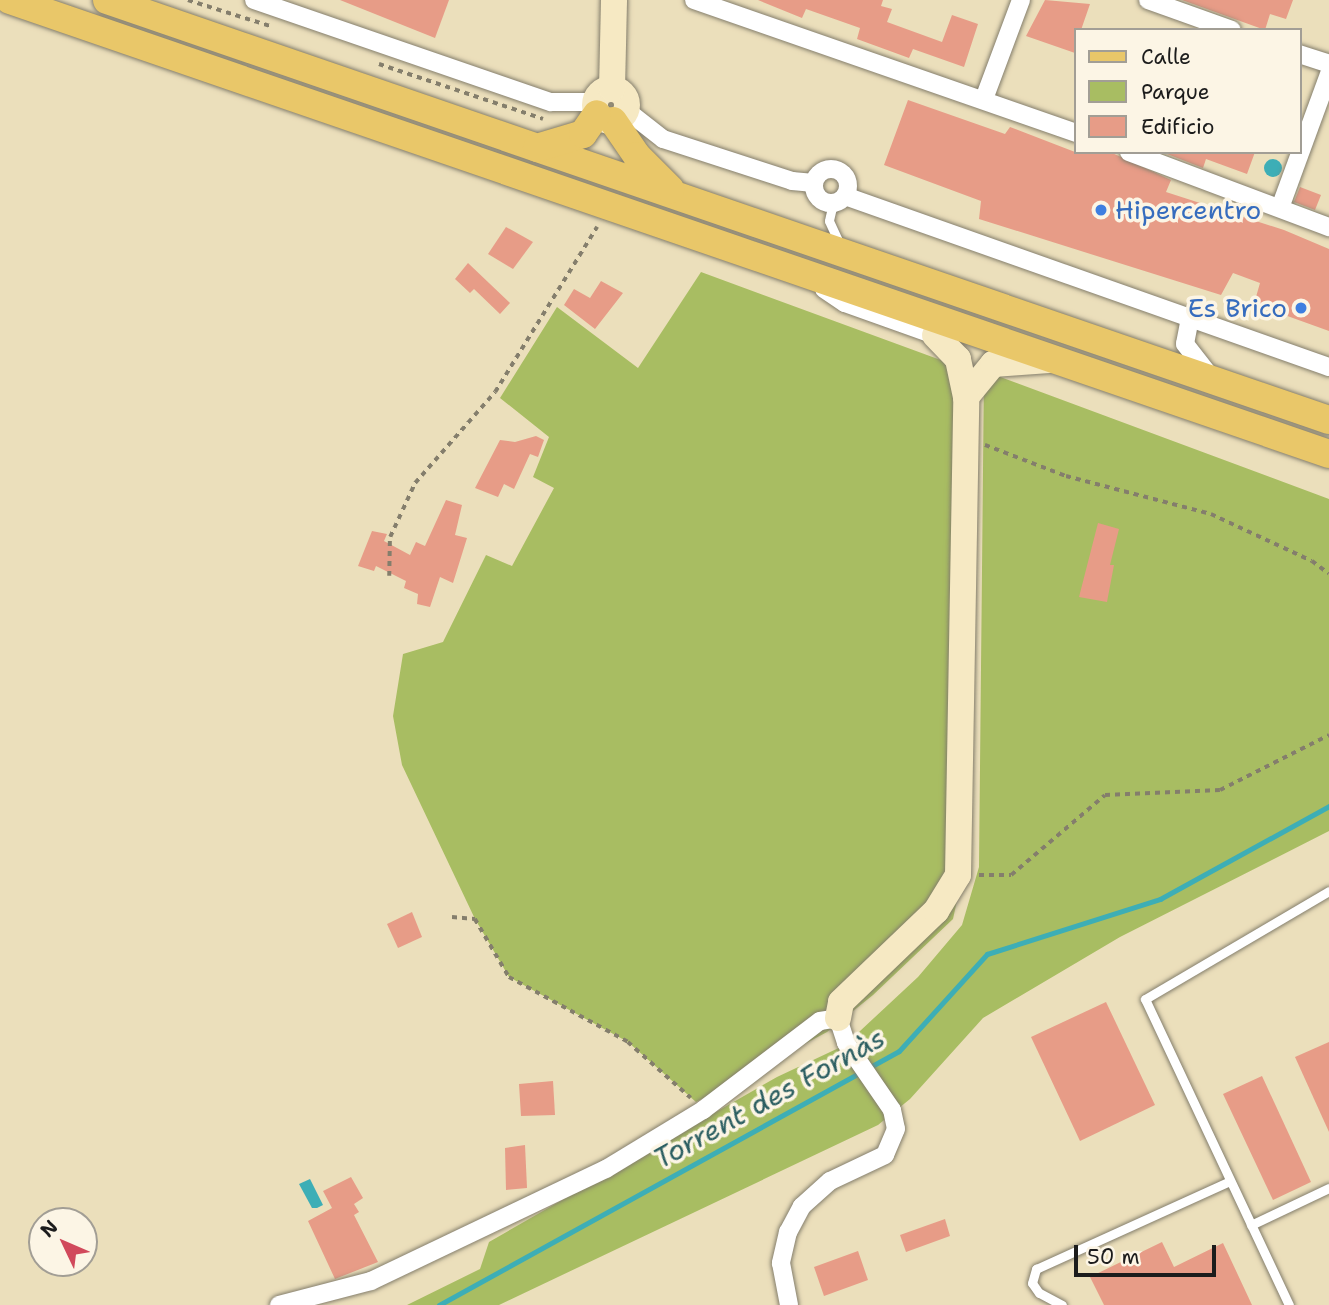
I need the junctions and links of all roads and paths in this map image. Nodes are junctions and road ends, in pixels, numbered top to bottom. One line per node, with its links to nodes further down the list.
1 (10, 0): 22 (main road)
2 (107, 0): 15 (main road)
3 (254, 0): 13 (street)
4 (614, 0): 13 (street)
5 (694, 0): 12 (street)
6 (1021, 0): 12 (street)
7 (1148, 0): 8 (street)
8 (1226, 28)
9 (1301, 55): 10 (street)
10 (1329, 64)
11 (1329, 74): 16 (street)
12 (984, 99): 14 (street)
13 (608, 107): 15 (main road); 19 (street); 20 (main road)
14 (1074, 132)
15 (537, 148): 20 (main road)
16 (1301, 151)
17 (1134, 154): 23 (street)
18 (1300, 154): 23 (street)
19 (814, 183): 21 (street); 21 (street)
20 (677, 196): 25 (main road)
21 (839, 199): 25 (lane); 27 (street)
22 (605, 205): 26 (main road); 37 (path)
23 (1280, 208): 24 (street)
24 (1329, 227)
25 (846, 255): 31 (main road)
26 (791, 269): 28 (street); 29 (main road)
27 (1190, 317): 30 (street); 31 (street)
28 (935, 335): 32 (street)
29 (1056, 360): 32 (street); 35 (main road)
30 (1329, 367)
31 (1215, 381): 33 (main road)
32 (966, 397): 34 (street)
33 (1329, 420)
34 (964, 437): 36 (path); 39 (street)
35 (1329, 454)
36 (1329, 574)
37 (389, 576)
38 (1329, 735): 39 (path)
39 (958, 875): 42 (street)
40 (1329, 891): 44 (lane)
41 (452, 917): 43 (path)
42 (842, 1030): 43 (street); 49 (street)
43 (703, 1110): 47 (street)
44 (1230, 1181): 46 (lane); 50 (lane)
45 (1329, 1188): 46 (lane)
46 (1251, 1225): 51 (lane)
47 (314, 1299): 48 (street)
48 (279, 1305)
49 (789, 1305)
50 (1062, 1305)
51 (1289, 1305)

